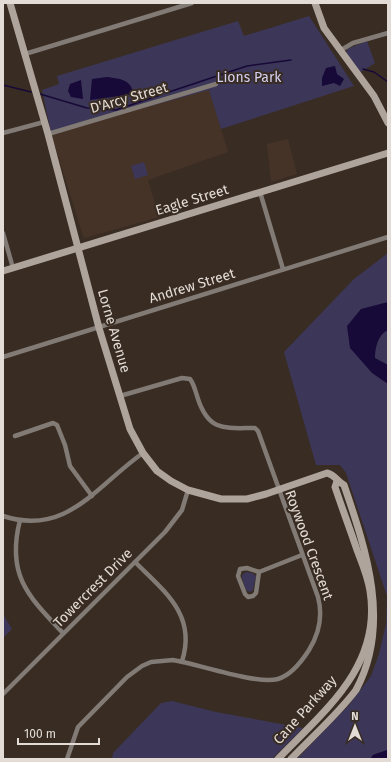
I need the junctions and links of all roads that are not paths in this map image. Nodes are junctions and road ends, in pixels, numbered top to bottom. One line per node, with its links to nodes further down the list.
1 (10, 3): 7 (main road, Lorne Avenue)
2 (192, 3): 4 (street)
3 (315, 3): 6 (main road)
4 (174, 6): 7 (street)
5 (388, 33): 6 (street)
6 (341, 50): 10 (main road)
7 (25, 54): 9 (main road, Lorne Avenue)
8 (216, 84): 12 (street, D'Arcy Street)
9 (44, 122): 11 (street); 12 (main road, Lorne Avenue)
10 (388, 123)
11 (3, 133)
12 (48, 134): 17 (main road, Lorne Avenue)
13 (388, 153): 14 (main road, Eagle Street)
14 (260, 192): 17 (main road, Eagle Street); 19 (street)
15 (3, 233): 18 (street)
16 (388, 237): 19 (street, Andrew Street)
17 (78, 249): 18 (main road, Eagle Street); 21 (main road, Lorne Avenue)
18 (13, 268): 20 (main road, Eagle Street)
19 (283, 269): 21 (street, Andrew Street)
20 (3, 271)
21 (99, 328): 22 (street, Andrew Street); 23 (main road, Lorne Avenue)
22 (3, 357)
23 (120, 396): 25 (main road, Lorne Avenue); 28 (street, Roywood Crescent)
24 (15, 436): 29 (street)
25 (143, 453): 27 (main road, Lorne Avenue); 29 (street)
26 (337, 481): 28 (main road, Lorne Avenue); 39 (main road, Cane Parkway); 40 (main road, Cane Parkway)
27 (188, 490): 28 (main road, Lorne Avenue); 33 (street, Towercrest Drive)
28 (278, 490): 32 (street, Roywood Crescent)
29 (92, 496): 31 (street)
30 (3, 516): 31 (street)
31 (20, 520): 35 (street)
32 (302, 555): 34 (street); 36 (street, Roywood Crescent)
33 (135, 562): 35 (street, Towercrest Drive); 36 (street)
34 (259, 572): 34 (street)
35 (63, 633): 37 (street, Towercrest Drive)
36 (182, 662): 38 (street, Roywood Crescent)
37 (3, 694)
38 (67, 759)
39 (278, 759)
40 (291, 759)

